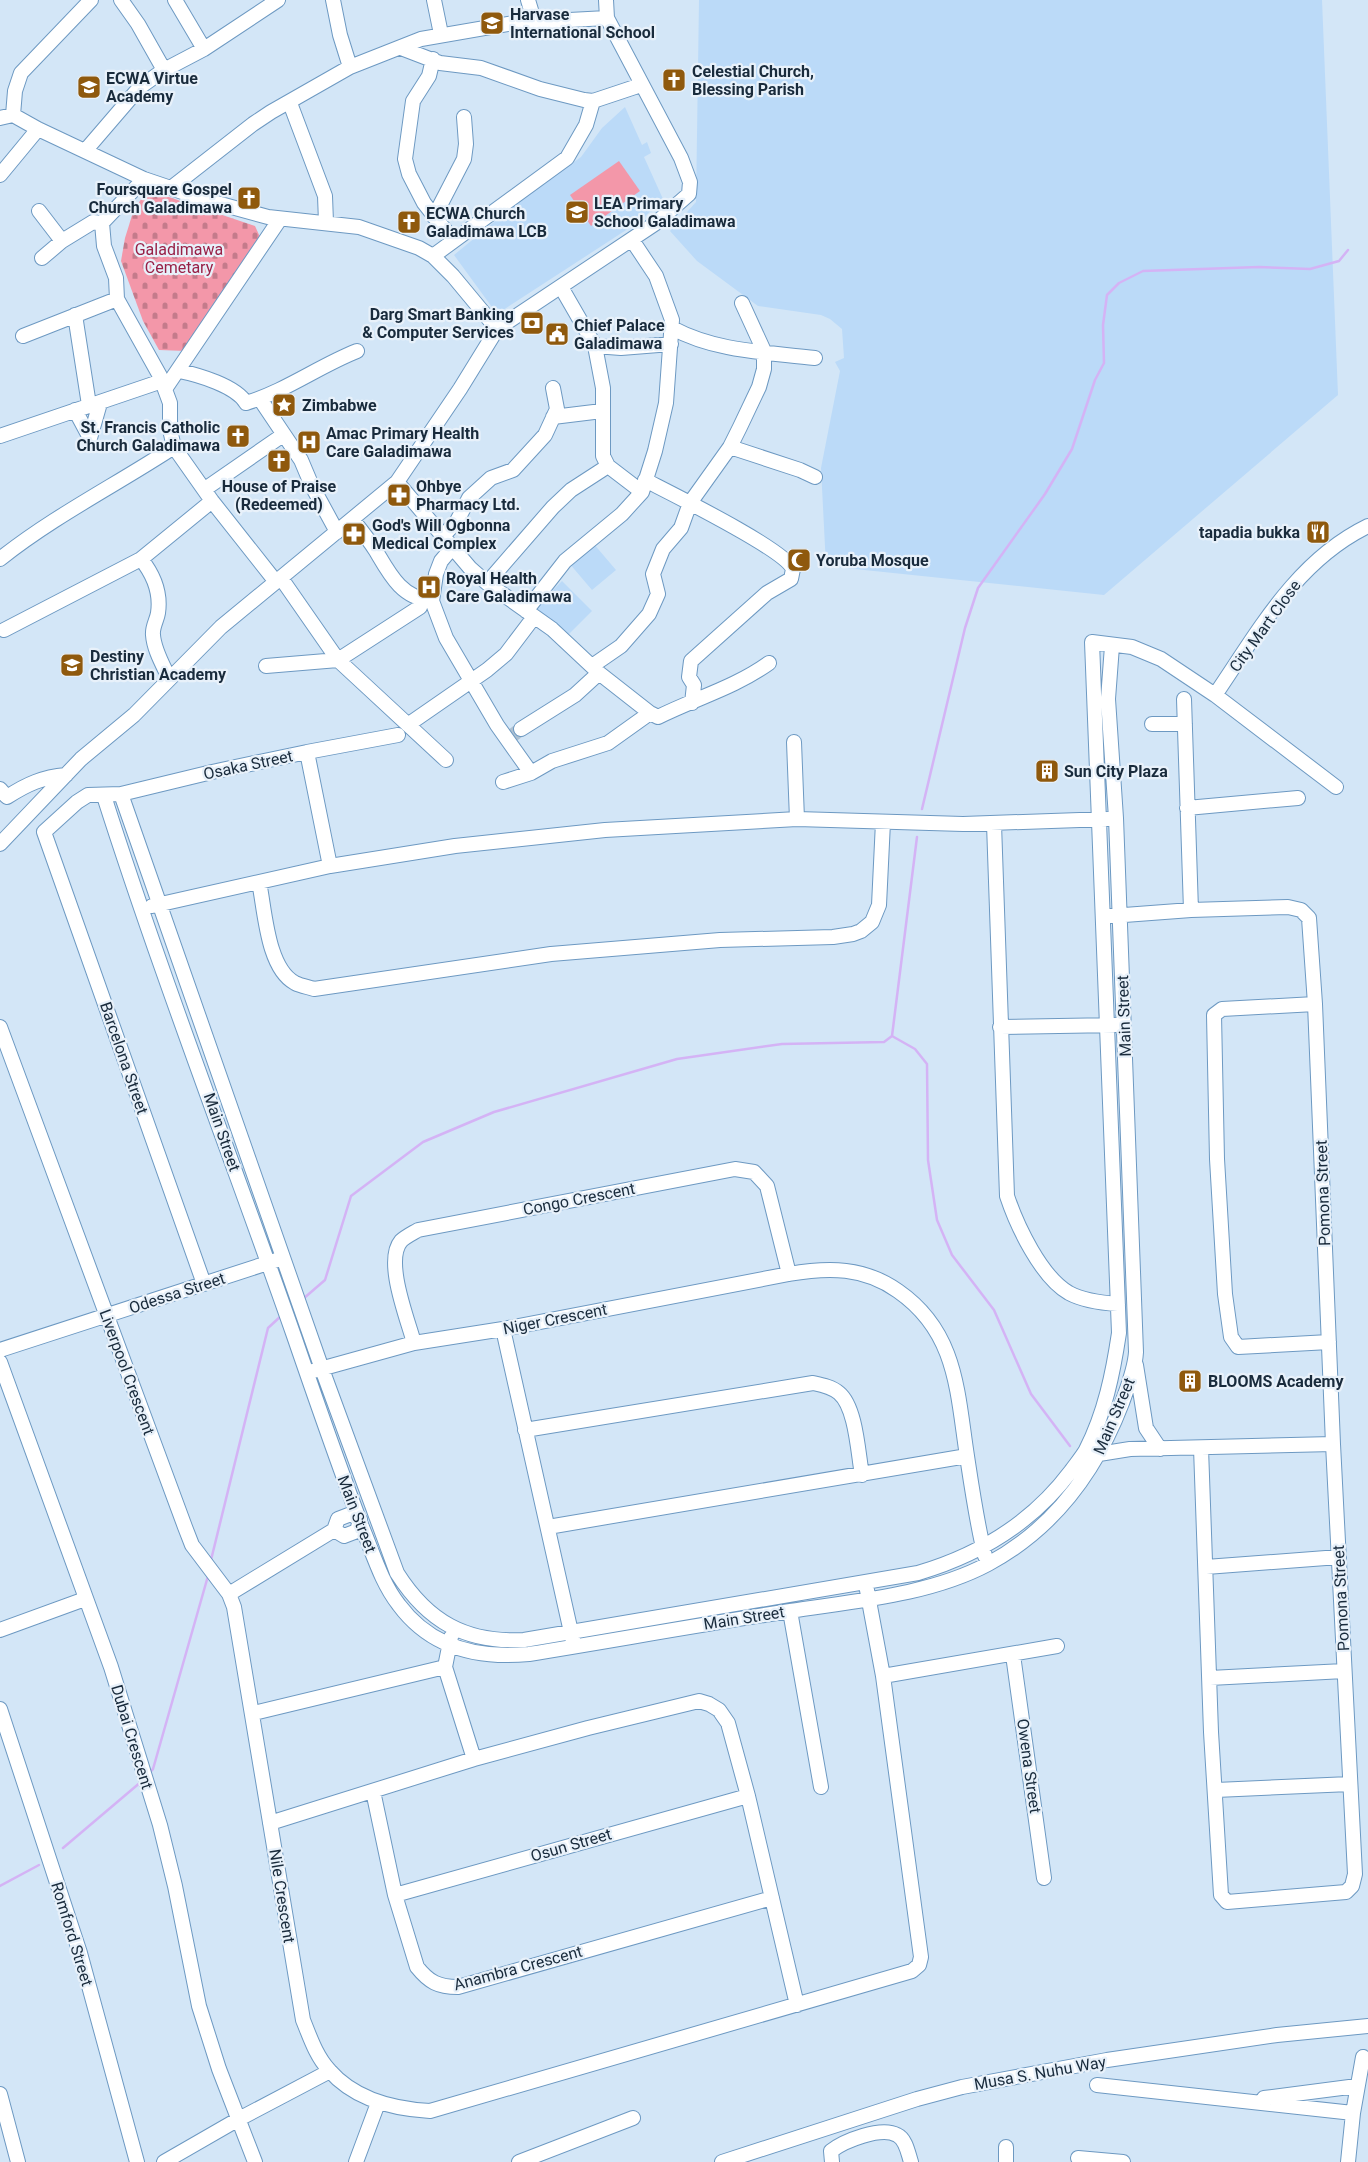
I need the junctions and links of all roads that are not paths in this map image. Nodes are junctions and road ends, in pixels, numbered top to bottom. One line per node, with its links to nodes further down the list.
1 (91, 0): 20 (street)
2 (121, 0): 16 (street)
3 (175, 0): 13 (street)
4 (333, 0): 15 (street)
5 (434, 0): 11 (street)
6 (528, 0): 10 (street)
7 (606, 0): 9 (street)
8 (271, 2): 13 (street)
9 (607, 18): 10 (street); 17 (street)
10 (534, 20): 11 (street)
11 (441, 34): 12 (street)
12 (401, 48): 14 (street); 15 (street)
13 (204, 49): 16 (street)
14 (433, 59): 18 (street); 28 (street)
15 (350, 67): 19 (street)
16 (164, 70): 23 (street)
17 (641, 85): 18 (street); 33 (street)
18 (592, 101): 32 (street)
19 (290, 103): 26 (street); 30 (street)
20 (6, 116): 22 (street)
21 (464, 118): 28 (street)
22 (38, 130): 23 (street); 24 (street)
23 (85, 151): 25 (street)
24 (0, 175)
25 (144, 179): 26 (street); 31 (street)
26 (171, 188): 29 (street)
27 (39, 211): 34 (street)
28 (434, 217): 32 (street)
29 (280, 219): 30 (street); 49 (street)
30 (326, 222): 35 (street)
31 (102, 223): 34 (street); 38 (street)
32 (453, 240): 35 (street)
33 (632, 240): 37 (street); 41 (street)
34 (62, 241): 36 (street)
35 (432, 256): 42 (street)
36 (42, 258)
37 (561, 287): 42 (street); 45 (street)
38 (117, 299): 40 (street); 50 (street)
39 (742, 303): 47 (street)
40 (75, 315): 43 (street); 53 (street)
41 (672, 328): 44 (street); 47 (street)
42 (497, 329): 63 (street)
43 (23, 336)
44 (671, 344): 45 (street); 64 (street)
45 (595, 346): 55 (street)
46 (357, 351): 52 (street)
47 (764, 351): 48 (street); 60 (street)
48 (815, 358)
49 (179, 371): 50 (street); 52 (street)
50 (164, 385): 53 (street); 59 (street)
51 (553, 388): 56 (street)
52 (260, 399): 57 (street)
53 (95, 404): 54 (street); 54 (street)
54 (75, 410): 58 (street)
55 (602, 412): 56 (street); 61 (street)
56 (553, 417): 70 (street)
57 (283, 435): 65 (street); 69 (street)
58 (0, 436)
59 (174, 447): 65 (street); 71 (street)
60 (730, 447): 62 (street); 66 (street)
61 (608, 466): 64 (street); 74 (street)
62 (815, 478)
63 (397, 482): 67 (street); 70 (street)
64 (644, 486): 66 (street); 76 (street)
65 (208, 495): 72 (street); 73 (street)
66 (690, 503): 82 (street); 89 (street)
67 (353, 520): 69 (street); 75 (street)
68 (1368, 526): 85 (street, City Mart Close)
69 (338, 532): 73 (street)
70 (447, 542): 74 (street); 75 (street)
71 (0, 559)
72 (141, 559): 77 (street); 83 (street)
73 (279, 580): 79 (street); 83 (street)
74 (487, 583): 76 (street)
75 (424, 602): 79 (street); 84 (street)
76 (530, 614): 82 (street); 84 (street)
77 (4, 630)
78 (1112, 646): 85 (street); 86 (street, Main Street); 88 (street, Main Street)
79 (338, 660): 81 (street); 91 (street)
80 (769, 663): 89 (street)
81 (266, 666)
82 (596, 669): 90 (street); 94 (street)
83 (170, 678): 102 (street)
84 (472, 680): 91 (street); 94 (street)
85 (1215, 695): 104 (street)
86 (1108, 699): 88 (street); 99 (street, Main Street)
87 (1184, 699): 93 (street)
88 (1094, 700): 100 (street, Main Street)
89 (692, 703): 90 (street)
90 (650, 713): 101 (street)
91 (409, 724): 98 (street)
92 (1152, 724): 93 (street)
93 (1185, 724): 109 (street)
94 (514, 734): 101 (street)
95 (398, 736): 97 (street)
96 (794, 742): 111 (street)
97 (306, 752): 105 (street, Osaka Street); 117 (street, Osaka Street)
98 (446, 760)
99 (1113, 767): 100 (street); 110 (street, Main Street)
100 (1096, 768): 112 (street, Main Street)
101 (532, 773): 103 (street)
102 (66, 774): 106 (street); 116 (street)
103 (503, 782)
104 (1336, 787)
105 (121, 794): 107 (street, Osaka Street); 119 (street, Main Street)
106 (2, 795)
107 (104, 796): 115 (street, Osaka Street); 120 (street, Main Street)
108 (1298, 798): 109 (street)
109 (1187, 808): 121 (street)
110 (1116, 818): 112 (street); 122 (street, Main Street)
111 (797, 819): 113 (street); 117 (street)
112 (1098, 819): 114 (street); 123 (street, Main Street)
113 (883, 822): 114 (street); 118 (street)
114 (994, 824): 128 (street)
115 (44, 832): 132 (street, Barcelona Street)
116 (3, 838)
117 (330, 866): 118 (street)
118 (259, 882): 119 (street)
119 (160, 903): 120 (street); 129 (street, Main Street)
120 (143, 909): 130 (street, Main Street)
121 (1191, 910): 122 (street, Pomona Street); 124 (street, Pomona Street)
122 (1120, 916): 123 (street, Pomona Street); 126 (street, Main Street)
123 (1102, 917): 125 (street, Main Street)
124 (1315, 1004): 136 (street, Pomona Street); 136 (street)
125 (1107, 1025): 126 (street); 128 (street); 133 (street, Main Street)
126 (1124, 1025): 140 (street, Main Street)
127 (0, 1027): 134 (street, Liverpool Crescent)
128 (1000, 1027): 133 (street)
129 (284, 1257): 130 (street, Odessa Street); 141 (street, Main Street)
130 (268, 1263): 132 (street, Odessa Street); 142 (street, Main Street)
131 (789, 1274): 135 (street, Niger Crescent); 137 (street, Congo Crescent); 151 (street, Niger Crescent)
132 (204, 1284): 134 (street, Odessa Street)
133 (1118, 1304): 144 (street, Main Street)
134 (106, 1315): 138 (street, Odessa Street); 161 (street, Liverpool Crescent)
135 (503, 1329): 137 (street, Niger Crescent); 143 (street)
136 (1328, 1342): 146 (street, Pomona Street)
137 (414, 1344): 141 (street, Niger Crescent)
138 (0, 1350)
139 (0, 1362): 163 (street, Dubai Crescent)
140 (1136, 1363): 145 (street, Main Street); 149 (street)
141 (322, 1369): 142 (street, Niger Crescent); 153 (street, Main Street)
142 (306, 1373): 154 (street, Main Street)
143 (525, 1430): 152 (street); 155 (street)
144 (1094, 1432): 145 (street); 150 (street, Main Street)
145 (1108, 1436): 148 (street); 150 (street, Main Street)
146 (1333, 1444): 147 (street); 157 (street, Pomona Street)
147 (1201, 1448): 149 (street); 159 (street, Pomona Street)
148 (1130, 1449): 149 (street); 150 (street)
149 (1160, 1449)
150 (1093, 1452): 156 (street, Main Street); 158 (street, Main Street)
151 (967, 1456): 152 (street); 156 (street, Niger Crescent)
152 (862, 1475): 155 (street)
153 (374, 1515): 154 (street); 165 (street, Main Street)
154 (360, 1520): 161 (street); 168 (street, Main Street)
155 (548, 1527): 167 (street)
156 (983, 1548): 158 (street, Niger Crescent); 160 (street, Main Street)
157 (1339, 1557): 159 (street); 173 (street, Pomona Street)
158 (987, 1564): 162 (street, Main Street)
159 (1206, 1568): 175 (street, Pomona Street)
160 (866, 1582): 162 (street); 167 (street, Main Street)
161 (229, 1594): 177 (street, Liverpool Crescent)
162 (868, 1599): 164 (street, Main Street); 174 (street)
163 (84, 1600): 166 (street); 199 (street, Dubai Crescent)
164 (790, 1611): 170 (street, Main Street); 180 (street)
165 (453, 1627): 167 (street, Main Street); 168 (street)
166 (0, 1630)
167 (572, 1631): 170 (street)
168 (449, 1646): 170 (street, Main Street); 172 (street)
169 (1057, 1646): 171 (street)
170 (574, 1647)
171 (1013, 1655): 174 (street); 185 (street, Owena Street)
172 (446, 1666): 177 (street); 178 (street)
173 (1344, 1670): 175 (street); 179 (street, Pomona Street)
174 (883, 1676): 188 (street, Nile Crescent)
175 (1210, 1678): 181 (street, Pomona Street)
176 (0, 1708): 205 (street, Romford Street)
177 (254, 1713): 184 (street, Nile Crescent)
178 (474, 1759): 182 (street); 183 (street)
179 (1350, 1784): 181 (street); 181 (street, Pomona Street)
180 (821, 1787)
181 (1216, 1790)
182 (373, 1791): 184 (street); 186 (street, Anambra Crescent)
183 (748, 1796): 186 (street, Osun Street); 187 (street)
184 (270, 1823): 191 (street, Nile Crescent)
185 (1044, 1878)
186 (395, 1895): 187 (street, Anambra Crescent)
187 (772, 1898): 188 (street)
188 (797, 2005): 196 (street, Nile Crescent)
189 (1368, 2026): 201 (street, Musa S. Nuhu Way)
190 (1363, 2057): 193 (street)
191 (330, 2071): 196 (street, Nile Crescent); 199 (street)
192 (1097, 2085): 195 (street)
193 (1357, 2086): 195 (street); 197 (street)
194 (0, 2094): 204 (street)
195 (1240, 2101): 197 (street)
196 (378, 2102): 208 (street)
197 (1353, 2113): 214 (street)
198 (633, 2118): 209 (street)
199 (237, 2120): 206 (street); 207 (street, Dubai Crescent)
200 (1006, 2147): 212 (street)
201 (759, 2156): 210 (street, Musa S. Nuhu Way)
202 (832, 2157): 211 (street)
203 (1078, 2158): 213 (street)
204 (18, 2162)
205 (137, 2162)
206 (164, 2162)
207 (255, 2162)
208 (356, 2162)
209 (519, 2162)
210 (722, 2162)
211 (911, 2162)
212 (1006, 2162)
213 (1123, 2162)
214 (1348, 2162)

